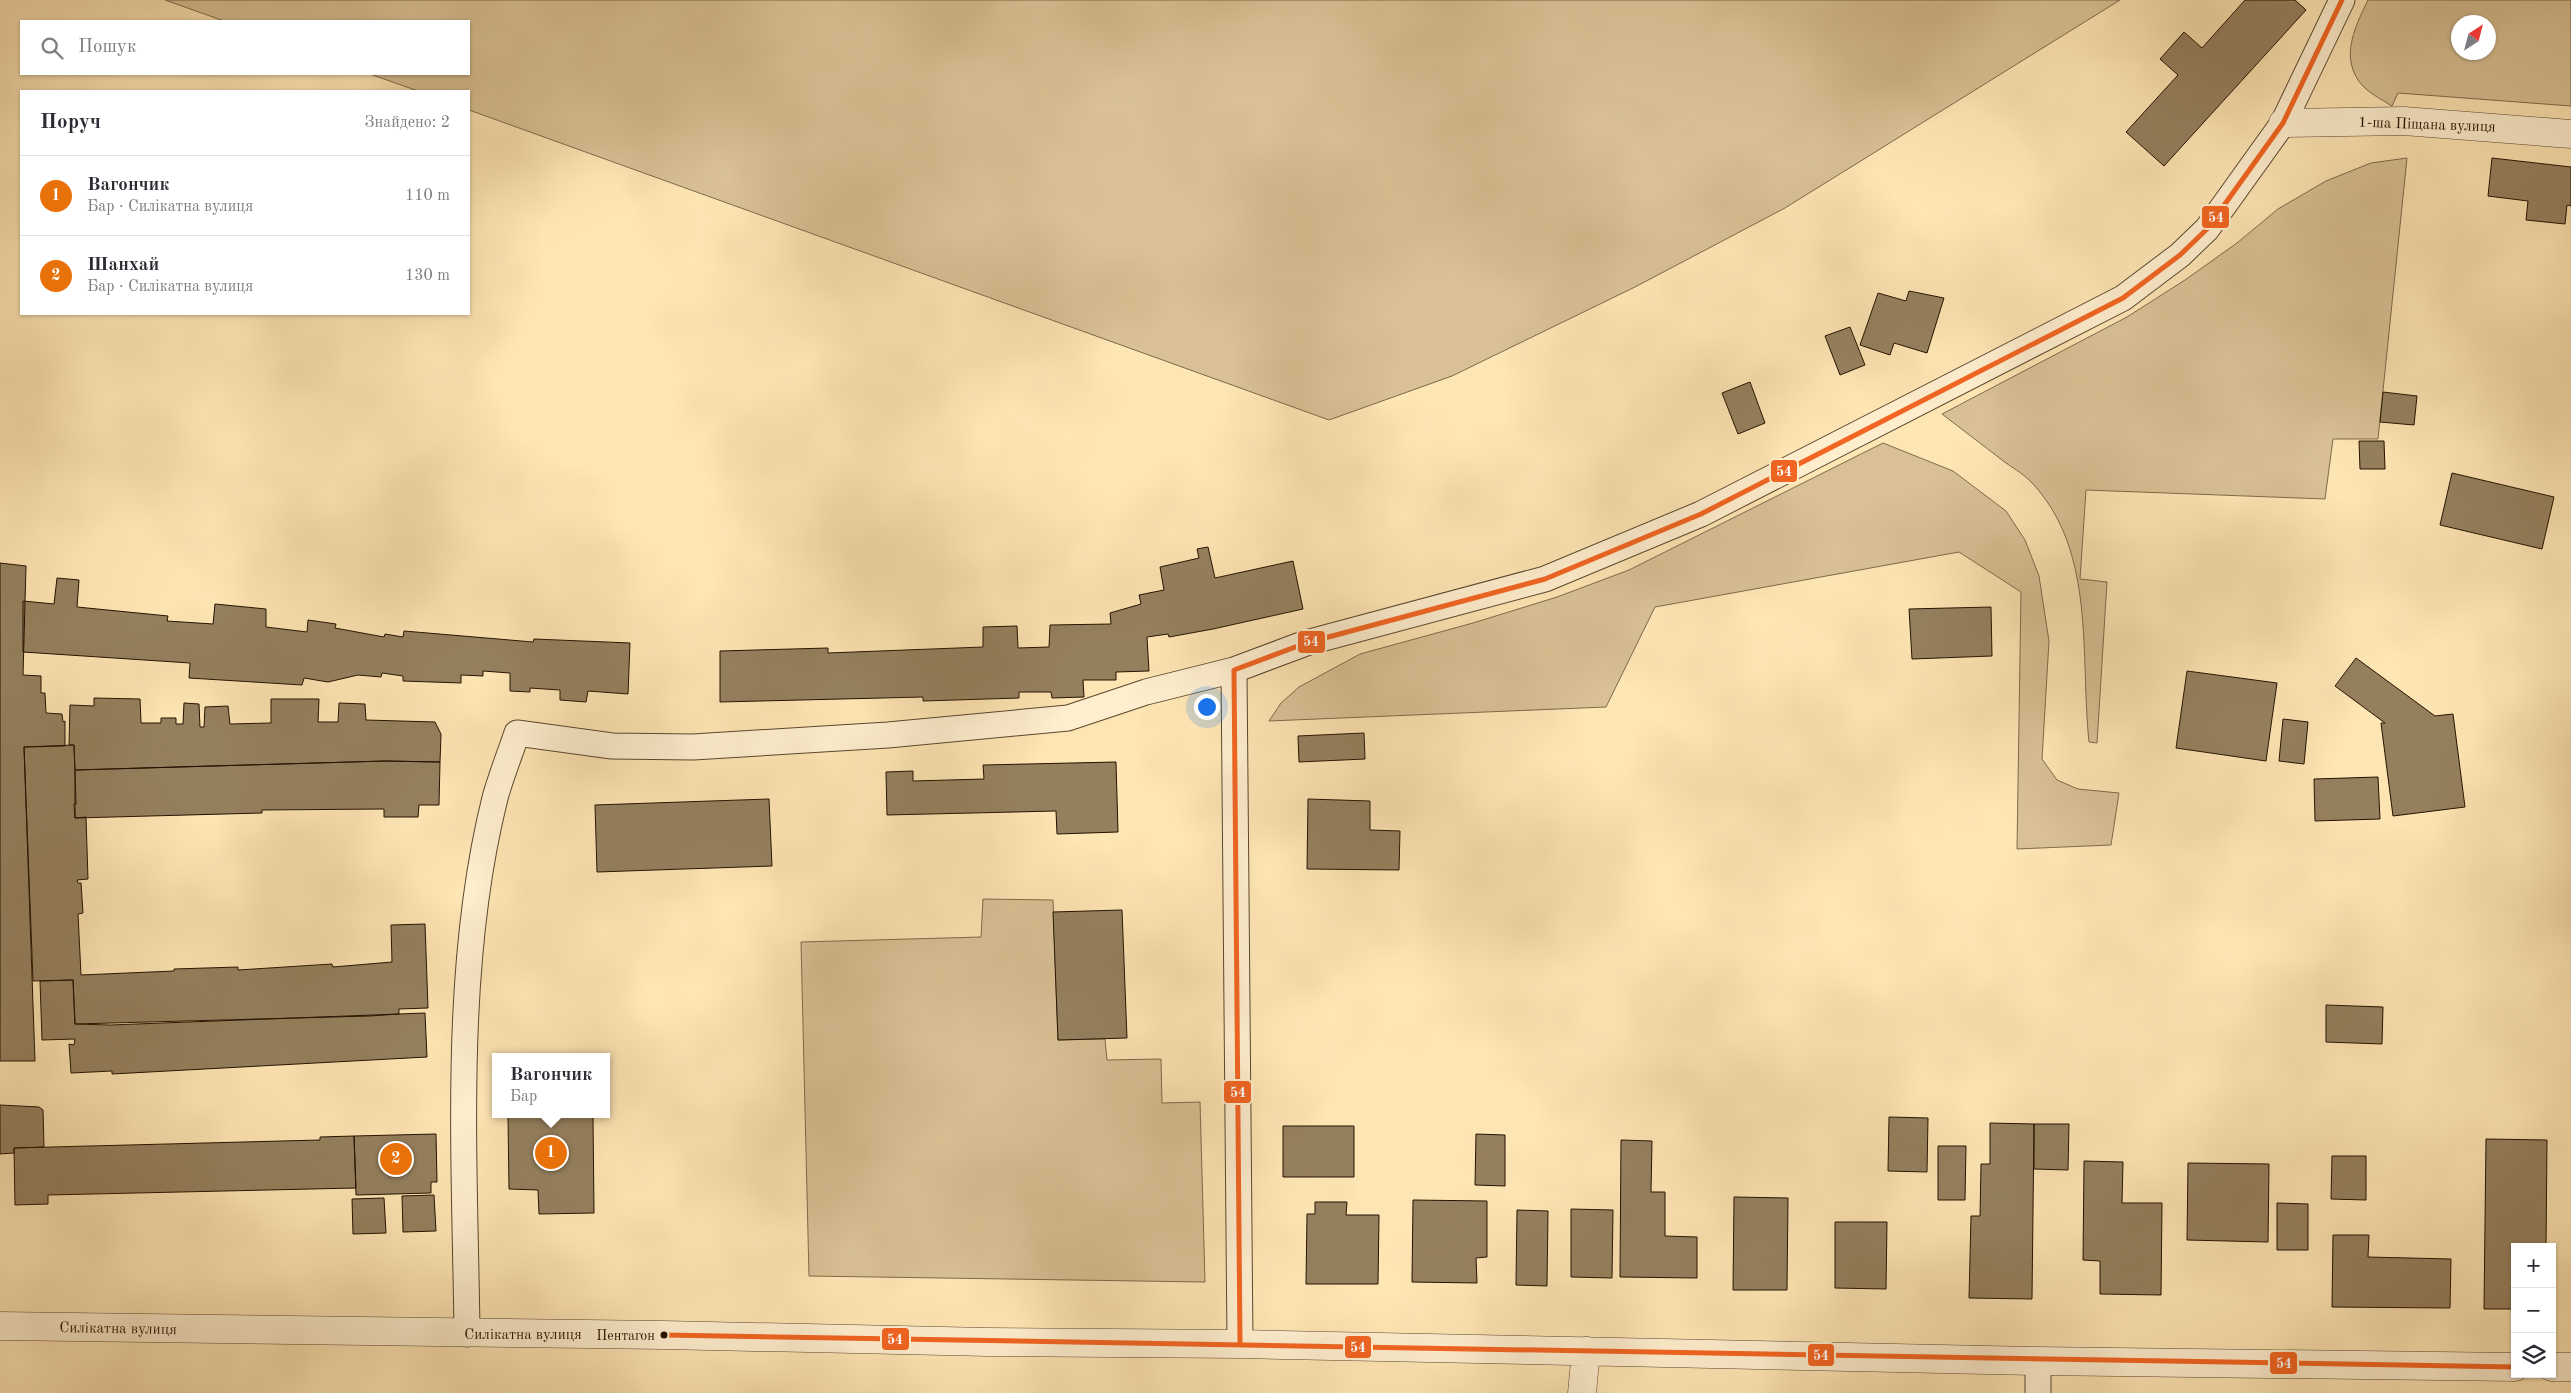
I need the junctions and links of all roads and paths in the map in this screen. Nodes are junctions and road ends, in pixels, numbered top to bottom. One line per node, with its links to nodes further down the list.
1 (2342, 0): 2 (lane)
2 (2283, 123): 3 (street, 1-ша Піщана вулиця); 4 (lane)
3 (2571, 134)
4 (1234, 670): 6 (lane); 7 (lane)
5 (0, 1326): 6 (street, Силікатна вулиця)
6 (467, 1334): 7 (street, Силікатна вулиця)
7 (1240, 1344): 8 (street, Силікатна вулиця)
8 (1586, 1351): 9 (street, Силікатна вулиця); 13 (street)
9 (2038, 1361): 10 (street, Силікатна вулиця); 14 (lane)
10 (2511, 1367)
11 (2556, 1367): 12 (street)
12 (2571, 1368)
13 (1582, 1393)
14 (2038, 1393)

